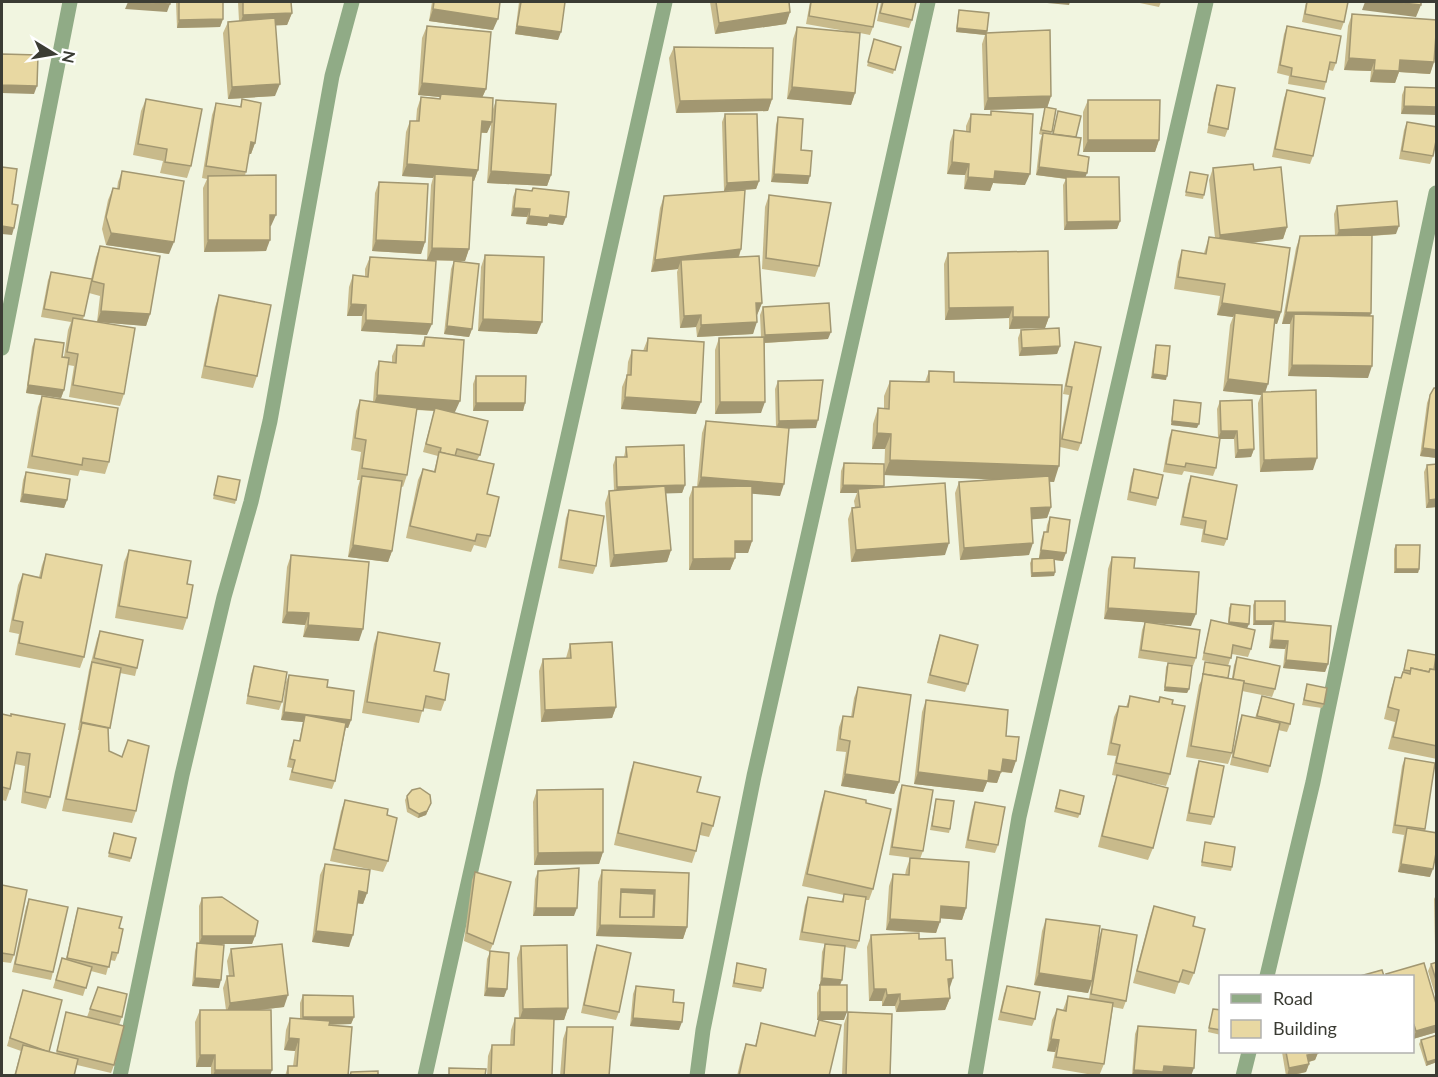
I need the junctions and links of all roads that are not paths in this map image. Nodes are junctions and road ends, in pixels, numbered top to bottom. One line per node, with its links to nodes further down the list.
1 (70, 2): 7 (street)
2 (352, 2): 10 (street)
3 (665, 2): 11 (street)
4 (928, 2): 12 (street)
5 (1206, 2): 13 (street)
6 (1437, 193): 8 (street)
7 (2, 348)
8 (1267, 975)
9 (1249, 1053): 14 (street)
10 (120, 1076)
11 (425, 1076)
12 (697, 1076)
13 (975, 1076)
14 (1243, 1076)

